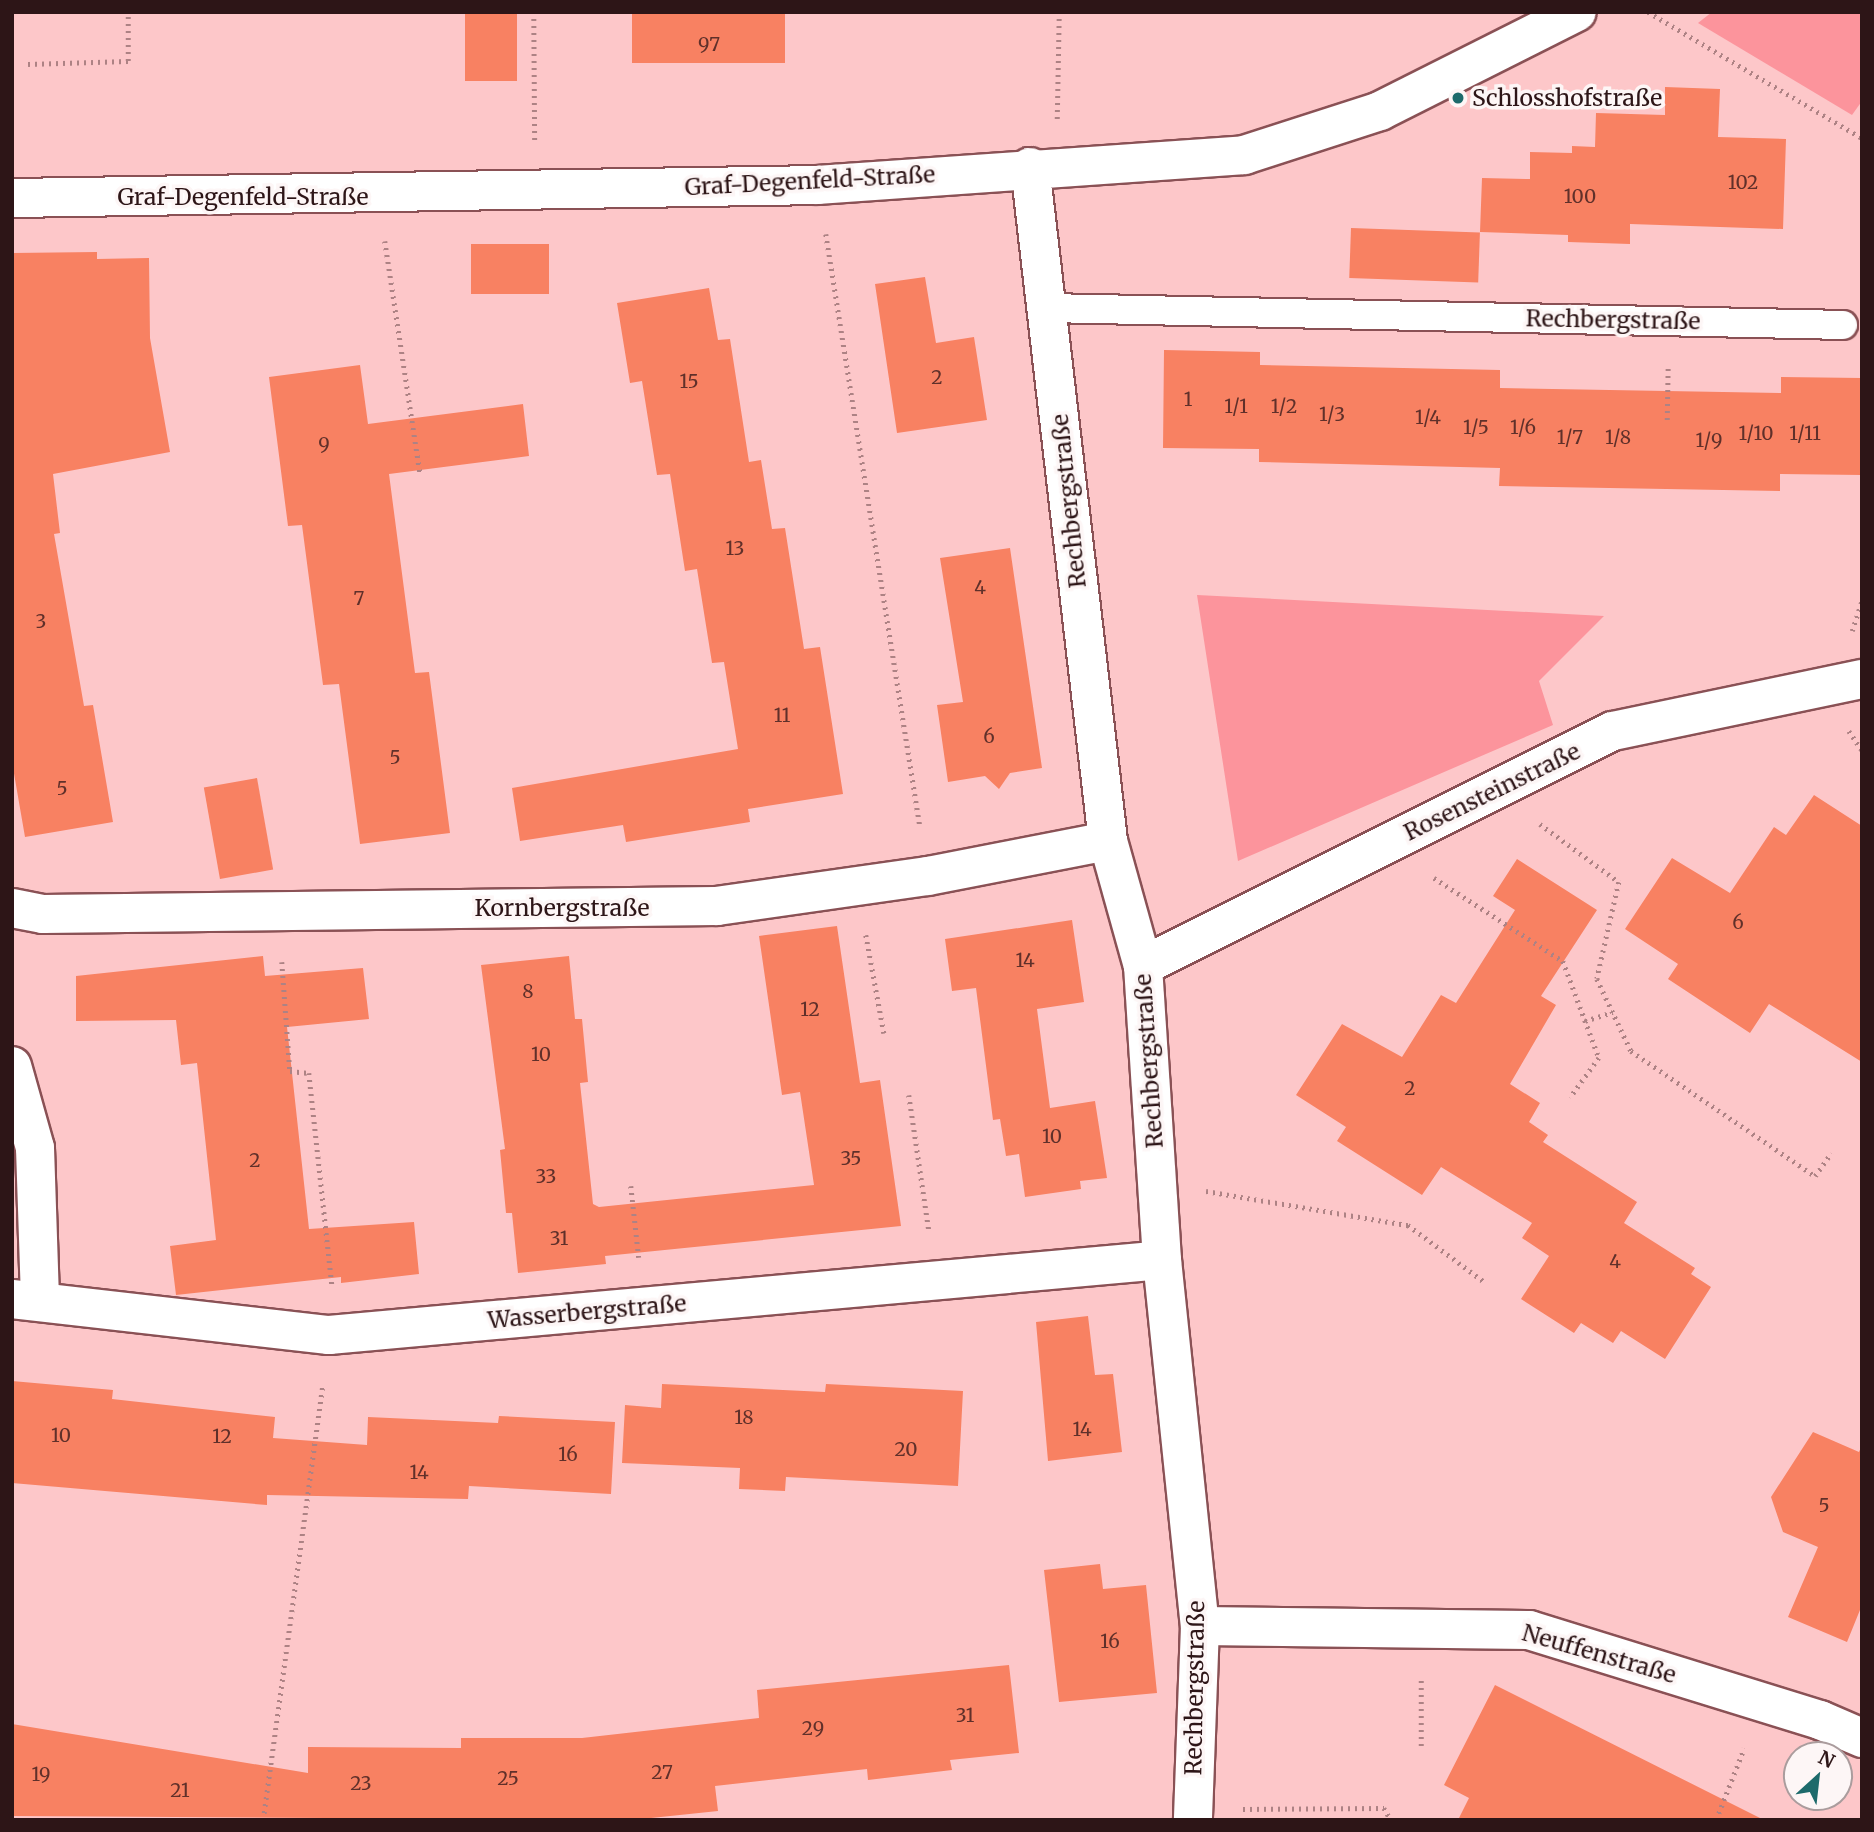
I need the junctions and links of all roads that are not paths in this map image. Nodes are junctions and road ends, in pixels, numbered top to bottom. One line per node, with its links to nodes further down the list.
1 (1577, 12): 2 (street, Graf-Degenfeld-Straße)
2 (1043, 166): 3 (street, Graf-Degenfeld-Straße); 4 (street, Rechbergstraße)
3 (12, 198)
4 (1047, 308): 5 (lane, Rechbergstraße); 7 (street, Rechbergstraße)
5 (1843, 325)
6 (1862, 679): 9 (street, Rosensteinstraße)
7 (1108, 841): 8 (street, Kornbergstraße); 9 (street, Rechbergstraße)
8 (12, 908)
9 (1143, 966): 11 (street, Rechbergstraße)
10 (12, 1066): 12 (street)
11 (1162, 1260): 12 (street, Wasserbergstraße); 13 (street, Rechbergstraße)
12 (26, 1300)
13 (1200, 1626): 14 (street, Neuffenstraße); 15 (street, Rechbergstraße)
14 (1862, 1738)
15 (1193, 1815)

